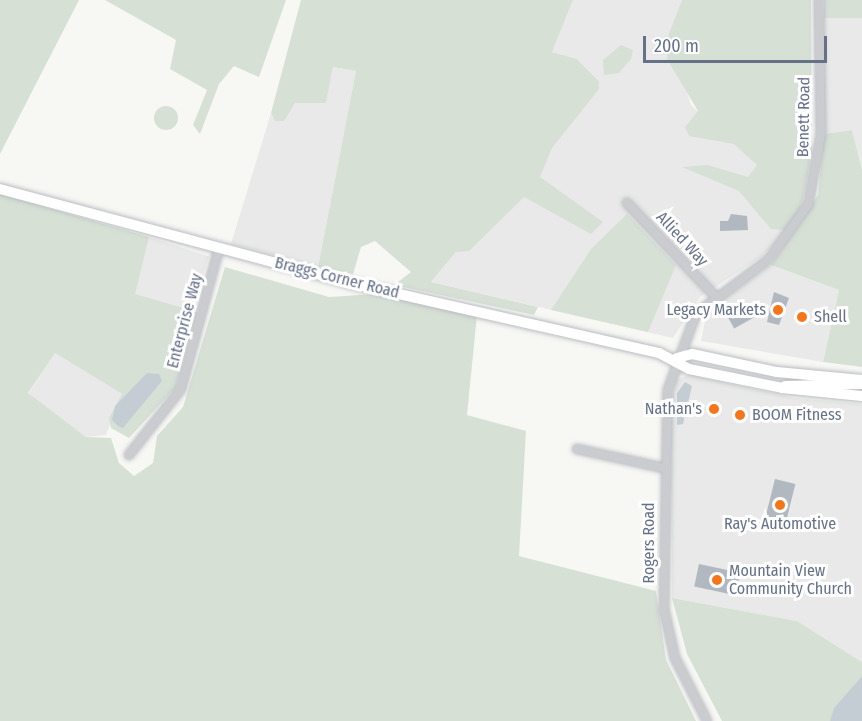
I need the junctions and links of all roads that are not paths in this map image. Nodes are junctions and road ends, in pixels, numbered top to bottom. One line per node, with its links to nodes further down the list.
1 (819, 0): 5 (street, Benett Road)
2 (0, 189): 4 (main road, Braggs Corner Road)
3 (627, 203): 5 (street, Allied Way)
4 (219, 248): 6 (main road, Braggs Corner Road); 11 (street, Enterprise Way)
5 (715, 296): 6 (street, Benett Road)
6 (677, 358): 7 (main road, Braggs Corner Road); 8 (main road, Braggs Corner Road); 12 (street, Rogers Road)
7 (862, 382): 8 (main road)
8 (782, 388): 9 (main road, Braggs Corner Road)
9 (862, 396)
10 (577, 449): 12 (street)
11 (129, 455)
12 (664, 468): 13 (street, Rogers Road)
13 (707, 721)

